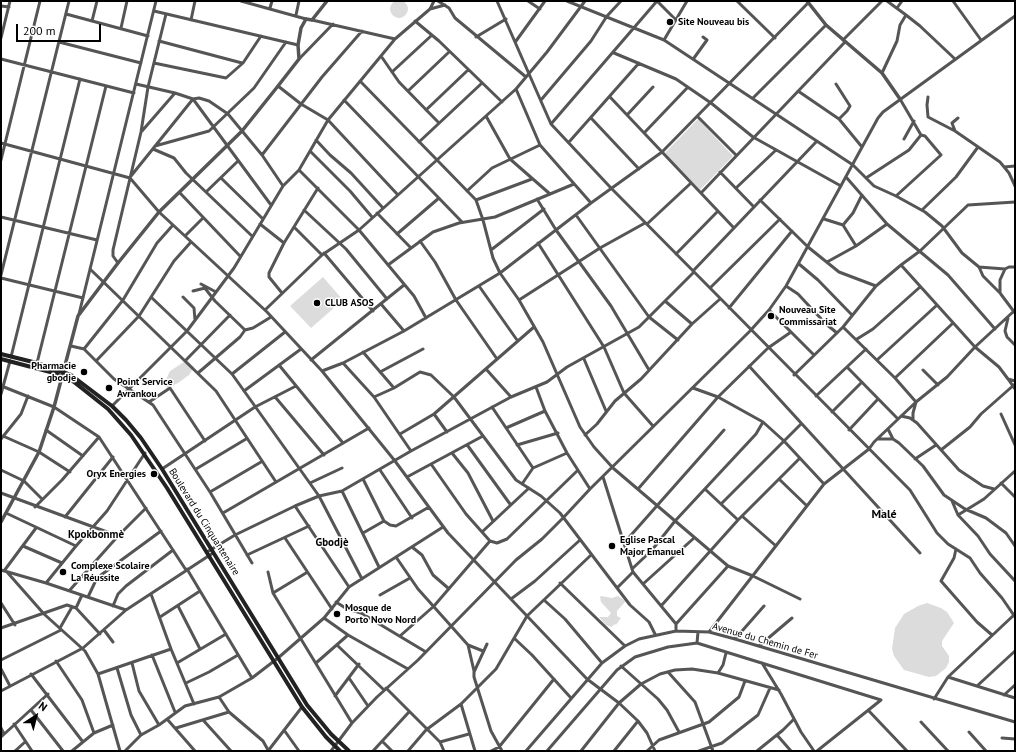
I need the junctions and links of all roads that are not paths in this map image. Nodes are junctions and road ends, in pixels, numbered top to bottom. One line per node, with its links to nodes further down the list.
1 (10, 1): 32 (street)
2 (40, 1): 83 (street)
3 (70, 1): 38 (street)
4 (97, 1): 49 (street)
5 (127, 1): 53 (street)
6 (156, 1): 37 (street)
7 (195, 1): 46 (street)
8 (241, 1): 27 (street)
9 (272, 1): 33 (street)
10 (299, 1): 40 (street)
11 (327, 1): 47 (street)
12 (434, 1): 35 (street)
13 (438, 1): 29 (street)
14 (497, 1): 45 (street)
15 (528, 1): 36 (street)
16 (545, 1): 36 (street)
17 (567, 1): 31 (street)
18 (585, 1): 31 (street)
19 (621, 1): 42 (street)
20 (657, 1): 48 (street); 54 (street)
21 (687, 1): 48 (street)
22 (737, 1): 62 (street)
23 (882, 1): 68 (street)
24 (887, 1): 34 (street)
25 (902, 1): 34 (street)
26 (953, 1): 65 (street)
27 (248, 2): 33 (street)
28 (808, 2): 52 (street); 62 (street)
29 (445, 5): 35 (street); 59 (street)
30 (1, 6): 32 (street)
31 (581, 6): 42 (street); 87 (street)
32 (9, 7): 61 (street)
33 (270, 8): 40 (street)
34 (897, 8): 41 (street)
35 (430, 9): 50 (street)
36 (540, 9): 67 (street)
37 (154, 11): 39 (street); 57 (street)
38 (66, 14): 49 (street); 69 (street)
39 (166, 14): 46 (street); 66 (street)
40 (296, 15): 44 (street)
41 (906, 15): 78 (street); 88 (street)
42 (607, 16): 54 (street); 112 (street)
43 (1015, 16): 65 (street)
44 (306, 19): 47 (street); 71 (street)
45 (506, 19): 59 (street); 67 (street)
46 (191, 20): 58 (street)
47 (312, 20): 51 (street)
48 (676, 20): 64 (street)
49 (92, 21): 53 (street)
50 (415, 21): 56 (street); 63 (street)
51 (333, 24): 55 (street); 77 (street)
52 (826, 25): 68 (street); 108 (street)
53 (120, 28): 57 (street)
54 (636, 28): 64 (street); 73 (street)
55 (362, 31): 63 (street); 115 (street)
56 (432, 35): 72 (street); 86 (street)
57 (148, 36): 79 (street)
58 (261, 36): 70 (street); 81 (street)
59 (476, 37): 89 (street)
60 (703, 37): 75 (street)
61 (1, 38)
62 (775, 38): 93 (street)
63 (395, 39): 74 (street)
64 (664, 40): 75 (street)
65 (982, 40): 78 (street)
66 (159, 41): 80 (street); 81 (street)
67 (516, 41): 87 (street)
68 (844, 41): 88 (street); 103 (street)
69 (59, 42): 79 (street); 85 (street)
70 (286, 42): 71 (street); 117 (street)
71 (298, 45): 77 (street)
72 (449, 52): 84 (street); 102 (street)
73 (614, 53): 82 (street); 128 (street)
74 (381, 56): 86 (street); 91 (street)
75 (694, 58): 93 (street)
76 (1, 59): 83 (street)
77 (299, 59): 97 (street)
78 (955, 59): 110 (street)
79 (141, 63): 94 (street)
80 (154, 63): 81 (street); 98 (street)
81 (243, 63)
82 (639, 63): 100 (street); 106 (street)
83 (24, 65): 85 (street); 141 (street)
84 (468, 70): 92 (street); 116 (street)
85 (52, 72): 90 (street); 148 (street)
86 (392, 72): 102 (street)
87 (529, 73): 89 (street); 112 (street)
88 (882, 73): 110 (street)
89 (526, 77): 101 (street)
90 (80, 79): 96 (street); 153 (street)
91 (360, 81): 111 (street); 139 (street)
92 (482, 83): 113 (street); 127 (street)
93 (730, 83): 108 (street); 114 (street)
94 (136, 84): 98 (street); 104 (street)
95 (836, 84): 124 (street)
96 (106, 86): 104 (street); 159 (street)
97 (278, 86): 115 (street); 130 (street)
98 (148, 87): 105 (street); 132 (street)
99 (653, 87): 119 (street)
100 (688, 87): 114 (street); 133 (street)
101 (516, 89): 113 (street); 143 (street)
102 (408, 91): 116 (street)
103 (798, 91): 118 (street); 124 (street)
104 (134, 93): 165 (street)
105 (175, 93): 109 (street); 132 (street)
106 (610, 97): 119 (street); 122 (street)
107 (928, 97): 131 (street)
108 (753, 98): 118 (street)
109 (193, 99): 117 (street); 129 (street); 146 (street)
110 (900, 99): 126 (street); 144 (street)
111 (344, 100): 125 (street); 167 (street)
112 (541, 100): 128 (street)
113 (502, 102): 120 (street)
114 (711, 103): 121 (street); 135 (street)
115 (301, 104): 125 (street); 151 (street)
116 (426, 110): 127 (street)
117 (228, 114): 129 (street); 130 (street)
118 (776, 114): 135 (street); 138 (street)
119 (627, 115): 133 (street)
120 (486, 116): 154 (street); 156 (street)
121 (698, 117): 150 (street); 152 (street)
122 (591, 118): 140 (street); 163 (street)
123 (958, 118): 131 (street)
124 (839, 119): 144 (street)
125 (328, 120): 137 (street); 187 (street)
126 (914, 121): 134 (street); 136 (street)
127 (439, 123): 139 (street)
128 (551, 124): 140 (street)
129 (213, 128): 142 (street); 146 (street)
130 (242, 131): 142 (street); 151 (street)
131 (955, 131): 145 (street)
132 (141, 132): 169 (street)
133 (645, 132): 150 (street)
134 (921, 135): 171 (street); 189 (street)
135 (753, 137): 147 (street); 152 (street)
136 (904, 139)
137 (316, 140): 149 (street); 198 (street)
138 (817, 141): 158 (street); 160 (street)
139 (419, 142): 156 (street)
140 (569, 142): 180 (street)
141 (3, 143): 148 (street); 155 (street)
142 (227, 145): 157 (street); 172 (street)
143 (540, 145): 154 (street); 175 (street)
144 (862, 147): 160 (street)
145 (978, 147): 162 (street); 201 (street)
146 (154, 148): 169 (street); 172 (street)
147 (776, 150): 158 (street); 181 (street)
148 (32, 151): 153 (street); 212 (street)
149 (310, 151): 164 (street); 207 (street)
150 (662, 152): 163 (street); 174 (street)
151 (262, 155): 176 (street)
152 (736, 156): 166 (street)
153 (59, 158): 159 (street); 220 (street)
154 (510, 159): 173 (street); 182 (street)
155 (1, 160)
156 (437, 160): 167 (street); 182 (street)
157 (238, 161): 170 (street); 196 (street)
158 (797, 161): 177 (street); 193 (street)
159 (86, 165): 165 (street); 227 (street)
160 (853, 165): 168 (street); 171 (street)
161 (1015, 166): 162 (street)
162 (1004, 167): 178 (street)
163 (639, 168): 180 (street)
164 (299, 170): 176 (street); 179 (street)
165 (114, 172): 169 (street); 231 (street)
166 (720, 172): 181 (street); 185 (street)
167 (418, 176): 187 (street); 190 (street)
168 (846, 177): 177 (street); 188 (street)
169 (130, 178): 203 (street); 248 (street)
170 (221, 178): 183 (street); 209 (street)
171 (866, 178): 189 (street)
172 (193, 179): 183 (street); 184 (street)
173 (532, 179): 186 (street); 192 (street)
174 (691, 183): 185 (street); 216 (street)
175 (574, 184): 186 (street); 195 (street)
176 (283, 186): 196 (street)
177 (841, 186): 211 (street)
178 (1015, 186)
179 (318, 188): 200 (street); 224 (street)
180 (611, 188): 195 (street); 216 (street)
181 (736, 188): 197 (street)
182 (467, 191): 192 (street)
183 (206, 192): 230 (street)
184 (180, 193): 203 (street); 208 (street)
185 (701, 193): 202 (street)
186 (550, 194): 191 (street)
187 (398, 195): 198 (street)
188 (862, 195): 217 (street); 219 (street)
189 (896, 196): 201 (street)
190 (439, 198): 214 (street); 228 (street)
191 (538, 199): 199 (street); 213 (street)
192 (476, 200): 213 (street)
193 (760, 200): 197 (street); 210 (street)
194 (1015, 202): 223 (street)
195 (591, 203): 205 (street)
196 (271, 205): 209 (street)
197 (754, 207): 222 (street)
198 (383, 208): 204 (street)
199 (544, 209): 225 (street); 241 (street)
200 (304, 210): 221 (street); 235 (street)
201 (922, 210): 223 (street)
202 (718, 211): 222 (street); 244 (street)
203 (159, 212): 218 (street); 248 (street)
204 (377, 214): 207 (street); 228 (street)
205 (576, 215): 225 (street); 240 (street)
206 (1, 217): 212 (street)
207 (372, 217): 224 (street)
208 (203, 218): 229 (street); 245 (street)
209 (263, 219): 215 (street)
210 (780, 219): 226 (street); 269 (street)
211 (824, 219): 219 (street); 237 (street)
212 (15, 220): 220 (street); 260 (street)
213 (484, 220): 214 (street); 241 (street)
214 (462, 222): 232 (street)
215 (260, 224): 230 (street); 234 (street)
216 (646, 224): 240 (street); 244 (street)
217 (887, 224): 238 (street); 242 (street)
218 (173, 225): 229 (street); 281 (street)
219 (843, 226): 238 (street)
220 (42, 227): 227 (street); 262 (street)
221 (294, 227): 234 (street); 243 (street)
222 (734, 228): 256 (street)
223 (944, 229): 242 (street); 252 (street)
224 (359, 230): 235 (street); 250 (street)
225 (556, 230): 236 (street); 246 (street)
226 (792, 231): 237 (street); 287 (street)
227 (70, 234): 231 (street); 270 (street)
228 (397, 234): 239 (street)
229 (185, 236): 233 (street)
230 (252, 236): 245 (street)
231 (97, 240): 254 (street)
232 (420, 241): 239 (street); 282 (street)
233 (191, 242): 259 (street); 278 (street)
234 (284, 243): 273 (street)
235 (339, 243): 243 (street); 280 (street)
236 (538, 243): 257 (street); 258 (street)
237 (808, 246): 247 (street); 249 (street)
238 (856, 246): 247 (street)
239 (410, 247): 250 (street)
240 (600, 248): 246 (street); 298 (street)
241 (490, 250): 257 (street)
242 (920, 251): 251 (street); 305 (street)
243 (323, 254): 273 (street); 290 (street)
244 (676, 254): 256 (street)
245 (240, 256): 259 (street)
246 (579, 261): 258 (street); 313 (street)
247 (827, 262): 267 (street)
248 (118, 263): 261 (street)
249 (799, 264): 266 (street); 293 (street)
250 (388, 265): 263 (street)
251 (901, 265): 267 (street); 268 (street)
252 (979, 267): 255 (street); 274 (street)
253 (1015, 267): 255 (street)
254 (90, 269): 261 (street); 277 (street)
255 (1005, 269): 274 (street)
256 (694, 271): 269 (street); 284 (street)
257 (500, 273): 265 (street); 283 (street)
258 (558, 274): 283 (street); 321 (street)
259 (228, 276): 272 (street); 288 (street)
260 (1, 277): 262 (street)
261 (104, 281): 281 (street); 294 (street)
262 (28, 285): 270 (street); 332 (street)
263 (404, 285): 280 (street); 299 (street)
264 (204, 286): 271 (street); 272 (street); 276 (street)
265 (479, 286): 282 (street); 315 (street)
266 (786, 286): 289 (street); 312 (street)
267 (876, 286): 293 (street)
268 (920, 287): 286 (street); 314 (street)
269 (710, 288): 279 (street)
270 (55, 292): 277 (street); 340 (street)
271 (193, 292)
272 (216, 292): 276 (street)
273 (282, 293): 288 (street)
274 (1000, 293): 291 (street)
275 (183, 297): 300 (street)
276 (212, 297): 292 (street); 300 (street)
277 (83, 298): 294 (street)
278 (152, 298): 295 (street); 307 (street)
279 (720, 298): 287 (street); 302 (street)
280 (387, 299): 285 (street)
281 (123, 300): 295 (street); 325 (street)
282 (456, 300): 299 (street); 334 (street)
283 (519, 300): 304 (street)
284 (665, 301): 298 (street); 302 (street)
285 (381, 304): 290 (street); 308 (street)
286 (937, 305): 301 (street); 338 (street)
287 (729, 308): 309 (street)
288 (265, 310): 297 (street)
289 (769, 310): 309 (street); 311 (street)
290 (373, 311): 337 (street)
291 (1014, 312): 296 (street)
292 (230, 315): 306 (street); 317 (street)
293 (852, 315): 303 (street)
294 (78, 316): 319 (street)
295 (139, 316): 320 (street); 336 (street)
296 (1008, 316): 305 (street); 318 (street)
297 (271, 317): 306 (street); 310 (street)
298 (650, 317): 313 (street); 316 (street)
299 (426, 318): 308 (street)
300 (195, 320): 307 (street)
301 (953, 323): 324 (street); 355 (street)
302 (692, 324): 316 (street)
303 (843, 326): 312 (street); 314 (street)
304 (534, 327): 315 (street); 354 (street)
305 (995, 329): 324 (street)
306 (245, 330): 333 (street)
307 (187, 331): 317 (street); 320 (street)
308 (404, 331): 328 (street)
309 (750, 331): 323 (street); 365 (street)
310 (286, 332): 322 (street); 352 (street)
311 (791, 332): 323 (street); 330 (street)
312 (837, 332): 330 (street)
313 (628, 334): 321 (street); 346 (street)
314 (857, 339): 327 (street)
315 (518, 340): 334 (street)
316 (678, 340): 346 (street)
317 (201, 345): 333 (street); 339 (street)
318 (1015, 345)
319 (71, 346): 325 (street); 351 (street)
320 (171, 347): 339 (street); 366 (street)
321 (604, 347): 335 (street); 368 (street)
322 (301, 348): 337 (street); 342 (street)
323 (768, 348): 343 (street); 353 (street)
324 (975, 348): 356 (street); 359 (street)
325 (84, 349): 336 (street)
326 (423, 349): 349 (street)
327 (866, 349): 338 (street); 344 (street)
328 (363, 352): 341 (street); 349 (street)
329 (1, 354): 332 (main road, Boulevard du Cinquantenaire)
330 (814, 355): 353 (street)
331 (1, 359): 332 (main road, Boulevard du Cinquantenaire)
332 (10, 359): 340 (main road, Boulevard du Cinquantenaire); 351 (main road, Boulevard du Cinquantenaire); 361 (street)
333 (215, 359): 350 (street); 352 (street)
334 (497, 359): 345 (street)
335 (584, 359): 354 (street); 385 (street)
336 (97, 360): 366 (street)
337 (311, 360): 348 (street)
338 (876, 360): 355 (street)
339 (186, 361): 350 (street)
340 (37, 363): 351 (main road, Boulevard du Cinquantenaire)
341 (343, 363): 348 (street); 372 (street)
342 (279, 365): 360 (street); 367 (street)
343 (749, 366): 375 (street); 394 (street)
344 (847, 368): 358 (street); 371 (street)
345 (486, 369): 373 (street); 374 (street)
346 (649, 370): 368 (street)
347 (923, 370): 359 (street)
348 (322, 371): 396 (street)
349 (380, 372): 364 (street)
350 (198, 373): 391 (street)
351 (63, 374): 380 (street); 381 (main road, Boulevard du Cinquantenaire); 423 (main road, Boulevard du Cinquantenaire)
352 (232, 374): 367 (street)
353 (794, 374): 371 (street)
354 (557, 375): 362 (street); 405 (street)
355 (895, 378): 379 (street)
356 (1008, 379): 357 (street); 363 (street)
357 (1015, 380)
358 (862, 382): 377 (street); 386 (street)
359 (938, 385): 379 (street)
360 (296, 386): 376 (street); 414 (street)
361 (4, 387): 369 (street); 370 (street)
362 (536, 387): 374 (street); 384 (street)
363 (1014, 387): 420 (street)
364 (394, 388): 372 (street); 373 (street)
365 (693, 388): 375 (street); 395 (street)
366 (128, 389): 378 (street); 381 (street)
367 (244, 391): 382 (street)
368 (624, 393): 385 (street); 395 (street)
369 (1, 394)
370 (28, 396): 380 (street); 408 (street)
371 (816, 396): 386 (street)
372 (374, 397): 404 (street)
373 (454, 397): 387 (street); 390 (street)
374 (511, 397): 383 (street)
375 (718, 397): 393 (street); 459 (street)
376 (276, 398): 382 (street); 427 (street)
377 (878, 399): 389 (street); 401 (street)
378 (149, 402): 412 (street); 426 (street)
379 (916, 402): 389 (street); 392 (street)
380 (54, 406): 399 (street); 407 (street)
381 (112, 406): 439 (main road, Boulevard du Cinquantenaire)
382 (255, 407): 391 (street); 435 (street)
383 (492, 407): 390 (street); 397 (street)
384 (545, 411): 397 (street); 403 (street)
385 (606, 411): 405 (street)
386 (832, 412): 401 (street)
387 (434, 414): 402 (street); 404 (street)
388 (1001, 414): 417 (street)
389 (900, 418): 392 (street); 398 (street)
390 (470, 419): 402 (street); 406 (street)
391 (235, 420): 409 (street); 412 (street)
392 (913, 420): 416 (street)
393 (763, 422): 413 (street); 462 (street)
394 (801, 424): 413 (street); 440 (street)
395 (653, 426): 438 (street)
396 (369, 428): 414 (street); 432 (street)
397 (506, 428): 415 (street)
398 (888, 428): 410 (street); 411 (street)
399 (46, 430): 422 (street); 428 (street)
400 (724, 430): 474 (street)
401 (849, 430): 419 (street)
402 (447, 432): 421 (street)
403 (558, 433): 415 (street); 425 (street)
404 (400, 434): 421 (street)
405 (585, 435): 438 (street)
406 (483, 436): 418 (street); 456 (street)
407 (99, 437): 428 (street); 429 (street)
408 (2, 438): 422 (street)
409 (246, 439): 433 (street); 442 (street)
410 (877, 439): 411 (street); 419 (street)
411 (893, 439): 431 (street)
412 (205, 441): 426 (street)
413 (784, 441): 430 (street); 473 (street)
414 (343, 444): 427 (street)
415 (517, 445): 437 (street)
416 (936, 445): 420 (street); 431 (street)
417 (1015, 445)
418 (468, 446): 424 (street); 472 (street)
419 (868, 449): 440 (street); 512 (street)
420 (941, 450): 460 (street)
421 (411, 451): 432 (street)
422 (39, 452): 446 (street); 452 (street)
423 (145, 453): 451 (street); 515 (main road, Boulevard du Cinquantenaire)
424 (452, 453): 434 (street); 490 (street)
425 (567, 453): 437 (street); 444 (street)
426 (186, 454): 439 (street); 442 (street)
427 (324, 455): 435 (street)
428 (83, 456): 446 (street)
429 (113, 457): 451 (street); 485 (street)
430 (800, 458): 450 (street); 457 (street)
431 (915, 459): 471 (street)
432 (395, 460): 443 (street); 447 (street)
433 (261, 462): 453 (street); 464 (street)
434 (431, 464): 447 (street); 498 (street)
435 (300, 468): 453 (street); 454 (street)
436 (342, 468): 454 (street)
437 (533, 468): 456 (street)
438 (613, 468): 448 (street); 459 (street)
439 (162, 469): 515 (main road, Boulevard du Cinquantenaire)
440 (843, 469): 457 (street); 516 (street)
441 (1, 470): 452 (street)
442 (196, 470): 464 (street)
443 (380, 470): 449 (street); 486 (street)
444 (577, 471): 461 (street); 470 (street)
445 (1015, 471): 455 (street)
446 (70, 472): 469 (street)
447 (407, 477): 478 (street)
448 (603, 477): 461 (street); 506 (street)
449 (363, 479): 463 (street); 489 (street)
450 (779, 479): 476 (street); 484 (street)
451 (127, 480): 479 (street); 494 (street)
452 (24, 481): 468 (street); 469 (street)
453 (276, 482): 481 (street)
454 (310, 483): 466 (street)
455 (1001, 483): 460 (street); 467 (street)
456 (522, 484): 458 (street)
457 (824, 484): 476 (street)
458 (529, 488): 470 (street); 472 (street)
459 (638, 489): 474 (street)
460 (994, 489): 480 (street)
461 (590, 490): 487 (street)
462 (706, 490): 473 (street); 491 (street)
463 (342, 491): 466 (street); 499 (street)
464 (210, 492): 481 (street)
465 (1, 493): 468 (street)
466 (319, 496): 475 (street); 532 (street)
467 (1015, 497)
468 (14, 499): 477 (street); 482 (street)
469 (42, 499): 477 (street)
470 (547, 501): 487 (street); 505 (street)
471 (952, 501): 480 (street); 483 (street)
472 (510, 504): 490 (street)
473 (721, 504): 488 (street)
474 (656, 505): 491 (street); 506 (street)
475 (295, 506): 493 (street); 500 (street)
476 (807, 506): 509 (street)
477 (35, 507): 485 (street)
478 (429, 507): 486 (street); 495 (street)
479 (146, 508): 497 (street); 501 (street)
480 (965, 510): 483 (street); 510 (street)
481 (223, 513): 500 (street)
482 (6, 514): 492 (street); 496 (street)
483 (958, 515): 533 (street)
484 (742, 516): 488 (street); 509 (street)
485 (65, 517): 494 (street)
486 (412, 518): 489 (street)
487 (563, 518): 504 (street); 535 (street)
488 (738, 520): 514 (street)
489 (384, 521): 499 (street)
490 (493, 521): 498 (street)
491 (675, 521): 503 (street); 526 (street)
492 (1, 522)
493 (309, 526): 502 (street); 538 (street)
494 (94, 527): 501 (street); 508 (street)
495 (443, 527): 511 (street); 520 (street)
496 (36, 528): 507 (street); 508 (street)
497 (160, 531): 513 (street); 547 (street)
498 (482, 532): 505 (street)
499 (363, 533): 524 (street)
500 (235, 535): 515 (street); 517 (street)
501 (118, 536): 541 (street)
502 (285, 538): 517 (street); 529 (street)
503 (694, 538): 514 (street); 537 (street)
504 (580, 540): 518 (street); 548 (street)
505 (490, 541): 520 (street)
506 (624, 543): 526 (street)
507 (23, 546): 521 (street); 527 (street)
508 (76, 546): 521 (street)
509 (776, 546): 530 (street)
510 (1015, 546)
511 (412, 547): 519 (street); 539 (street)
512 (956, 549): 563 (street); 580 (street)
513 (173, 550): 525 (street); 553 (street)
514 (710, 551): 523 (street); 556 (street)
515 (210, 553): 525 (street); 601 (main road, Boulevard du Cinquantenaire); 604 (main road, Boulevard du Cinquantenaire)
516 (920, 553)
517 (247, 555): 522 (street)
518 (590, 555): 536 (street); 540 (street)
519 (396, 557): 524 (street); 531 (street)
520 (473, 560): 535 (street); 539 (street)
521 (62, 563): 534 (street)
522 (252, 563)
523 (728, 566): 530 (street); 567 (street)
524 (379, 568): 532 (street)
525 (187, 570): 542 (street); 544 (street)
526 (632, 570): 537 (street); 540 (street)
527 (4, 571): 534 (street); 561 (street)
528 (268, 572): 543 (street)
529 (306, 572): 543 (street); 559 (street)
530 (753, 576): 549 (street); 575 (street)
531 (410, 578): 546 (street); 555 (street)
532 (362, 579): 538 (street)
533 (1015, 581)
534 (46, 583): 541 (street)
535 (495, 583): 548 (street); 569 (street)
536 (560, 583): 550 (street); 590 (street)
537 (643, 584): 556 (street)
538 (348, 587): 551 (street)
539 (448, 588): 555 (street)
540 (617, 588): 578 (street)
541 (69, 590): 545 (street)
542 (200, 591): 554 (street); 577 (street)
543 (273, 593): 582 (street)
544 (151, 594): 560 (street); 564 (street)
545 (82, 595): 547 (street); 558 (street)
546 (380, 595)
547 (88, 597): 553 (street)
548 (511, 599): 562 (street)
549 (800, 599)
550 (544, 600): 562 (street); 607 (street)
551 (336, 602): 559 (street); 581 (street)
552 (1, 604): 568 (street)
553 (113, 606): 560 (street)
554 (178, 606): 564 (street); 594 (street)
555 (434, 606): 569 (street); 581 (street)
556 (662, 606): 567 (street)
557 (764, 606): 584 (street)
558 (74, 607): 561 (street); 571 (street); 576 (street)
559 (332, 609): 565 (street)
560 (126, 610): 572 (street)
561 (44, 614): 568 (street); 571 (street)
562 (527, 616): 583 (street); 624 (street)
563 (1014, 616): 580 (street)
564 (160, 618): 593 (street)
565 (324, 618): 579 (street); 582 (street)
566 (792, 618): 591 (street)
567 (676, 624): 573 (street)
568 (15, 625): 570 (street)
569 (451, 626): 589 (street); 597 (street)
570 (1, 628)
571 (60, 629): 592 (street); 602 (street)
572 (104, 630): 576 (street); 585 (street)
573 (676, 631): 574 (street, Avenue du Chemin de Fer); 578 (street, Avenue du Chemin de Fer)
574 (698, 632): 575 (street, Avenue du Chemin de Fer); 586 (street)
575 (709, 632): 584 (street, Avenue du Chemin de Fer)
576 (100, 634): 592 (street)
577 (226, 634): 594 (street); 600 (street)
578 (655, 634): 590 (street, Avenue du Chemin de Fer)
579 (348, 635): 588 (street); 614 (street)
580 (992, 635): 620 (street)
581 (400, 636): 597 (street)
582 (301, 639): 601 (street); 606 (street)
583 (515, 639): 623 (street); 631 (street)
584 (735, 639): 591 (street, Avenue du Chemin de Fer)
585 (113, 642)
586 (697, 643): 598 (street); 611 (street)
587 (487, 644): 595 (street)
588 (338, 646): 606 (street); 609 (street)
589 (468, 646): 595 (street); 615 (street)
590 (625, 646): 607 (street, Avenue du Chemin de Fer)
591 (759, 646): 643 (street, Avenue du Chemin de Fer)
592 (83, 648): 603 (street); 619 (street)
593 (171, 649): 599 (street); 608 (street)
594 (200, 649): 608 (street)
595 (483, 651): 615 (street)
596 (1015, 651): 630 (street)
597 (426, 652): 614 (street)
598 (726, 653): 610 (street); 617 (street)
599 (152, 655): 605 (street); 651 (street)
600 (238, 655): 621 (street); 626 (street)
601 (278, 658): 604 (street); 680 (main road, Boulevard du Cinquantenaire)
602 (1, 660)
603 (56, 661): 618 (street); 671 (street)
604 (274, 662): 621 (street); 648 (main road, Boulevard du Cinquantenaire)
605 (132, 663): 612 (street); 663 (street)
606 (316, 663): 640 (street)
607 (602, 663): 624 (street, Avenue du Chemin de Fer)
608 (177, 664): 626 (street)
609 (359, 664): 622 (street); 633 (street)
610 (762, 664): 635 (street); 650 (street)
611 (621, 666): 627 (street); 634 (street)
612 (117, 668): 619 (street); 674 (street)
613 (1, 669): 629 (street)
614 (408, 669): 633 (street)
615 (474, 672): 631 (street)
616 (668, 672): 617 (street); 627 (street); 664 (street)
617 (718, 673): 625 (street)
618 (31, 674): 629 (street); 637 (street)
619 (98, 674): 662 (street)
620 (948, 677): 630 (street); 643 (street)
621 (252, 678): 639 (street)
622 (349, 678): 640 (street); 647 (street)
623 (554, 679): 641 (street); 685 (street)
624 (587, 680): 634 (street); 641 (street, Avenue du Chemin de Fer)
625 (745, 681): 632 (street); 664 (street)
626 (186, 684): 645 (street)
627 (641, 684): 644 (street); 669 (street)
628 (1015, 685): 638 (street)
629 (10, 686): 636 (street)
630 (977, 686): 638 (street)
631 (478, 688): 646 (street); 685 (street)
632 (770, 688): 635 (street); 686 (street)
633 (385, 689): 647 (street); 653 (street)
634 (599, 689): 644 (street); 708 (street)
635 (779, 690): 655 (street)
636 (1, 691)
637 (48, 694): 649 (street); 679 (street)
638 (1004, 695): 642 (street)
639 (219, 696): 645 (street); 652 (street)
640 (335, 696): 660 (street)
641 (571, 698): 707 (street, Avenue du Chemin de Fer)
642 (1015, 698)
643 (934, 699): 659 (street, Avenue du Chemin de Fer)
644 (619, 703): 657 (street); 709 (street)
645 (194, 704): 651 (street)
646 (461, 704): 668 (street); 672 (street)
647 (368, 706): 660 (street)
648 (302, 707): 667 (street); 684 (main road, Boulevard du Cinquantenaire)
649 (31, 710): 661 (street); 691 (street)
650 (868, 710): 716 (street); 717 (street)
651 (176, 712): 654 (street)
652 (229, 712): 656 (street); 696 (street)
653 (409, 712): 668 (street); 681 (street)
654 (167, 719): 663 (street); 666 (street)
655 (794, 719): 675 (street); 716 (street)
656 (203, 720): 666 (street); 695 (street)
657 (638, 721): 683 (street); 710 (street)
658 (921, 722): 718 (street)
659 (1015, 722)
660 (352, 723): 680 (street)
661 (14, 724): 673 (street); 678 (street)
662 (113, 725): 671 (street); 693 (street)
663 (159, 725): 674 (street)
664 (703, 725): 669 (street); 686 (street)
665 (1, 728): 673 (street)
666 (176, 728): 687 (street)
667 (284, 730): 688 (street); 696 (street)
668 (426, 730): 682 (street); 702 (street)
669 (679, 732): 683 (street)
670 (969, 732): 719 (street)
671 (94, 733): 679 (street)
672 (470, 734): 682 (street); 704 (street)
673 (2, 735)
674 (140, 735): 694 (street)
675 (777, 735): 714 (street); 715 (street)
676 (1002, 738): 677 (street)
677 (1015, 739)
678 (25, 742): 689 (street); 690 (street)
679 (83, 742): 692 (street)
680 (338, 742): 684 (street); 699 (main road, Boulevard du Cinquantenaire)
681 (382, 742): 700 (street); 701 (street)
682 (440, 742): 703 (street)
683 (653, 745): 711 (street); 712 (street)
684 (334, 746): 697 (street); 698 (main road, Boulevard du Cinquantenaire)
685 (499, 747): 705 (street); 706 (street)
686 (712, 749): 713 (street)
687 (193, 750)
688 (298, 750)
689 (15, 751)
690 (32, 751)
691 (63, 751)
692 (72, 751)
693 (120, 751)
694 (125, 751)
695 (231, 751)
696 (268, 751)
697 (331, 751)
698 (340, 751)
699 (349, 751)
700 (373, 751)
701 (392, 751)
702 (408, 751)
703 (444, 751)
704 (475, 751)
705 (491, 751)
706 (502, 751)
707 (526, 751)
708 (547, 751)
709 (581, 751)
710 (614, 751)
711 (647, 751)
712 (655, 751)
713 (699, 751)
714 (757, 751)
715 (791, 751)
716 (815, 751)
717 (907, 751)
718 (948, 751)
719 (986, 751)

